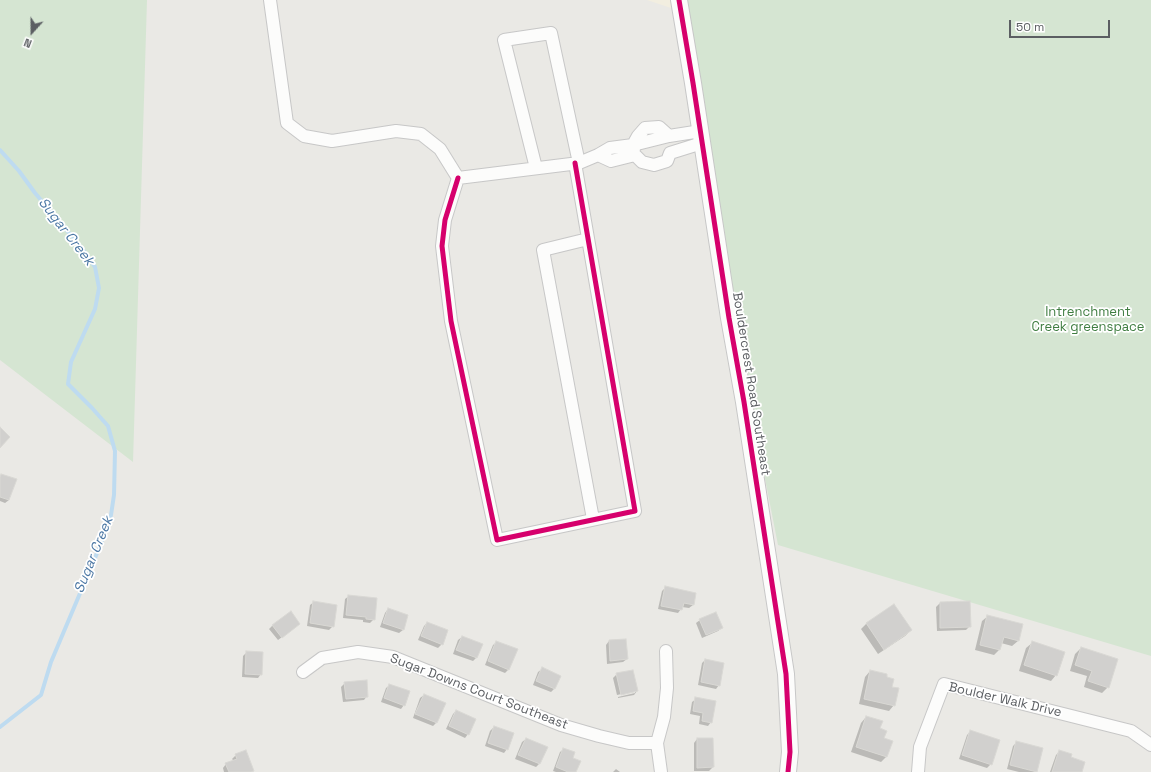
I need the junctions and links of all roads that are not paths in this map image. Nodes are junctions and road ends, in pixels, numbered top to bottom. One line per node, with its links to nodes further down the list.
1 (270, 0): 7 (street)
2 (679, 0): 3 (street, Bouldercrest Road Southeast)
3 (702, 137): 4 (street); 4 (street); 15 (street, Bouldercrest Road Southeast)
4 (634, 150): 5 (street)
5 (577, 163): 6 (street); 6 (street); 8 (street)
6 (536, 168): 7 (street)
7 (458, 178): 9 (street)
8 (588, 239): 9 (street); 9 (street)
9 (593, 519)
10 (666, 651): 12 (street)
11 (303, 672): 12 (street, Sugar Downs Court Southeast)
12 (658, 743): 14 (street)
13 (1151, 745): 16 (street, Boulder Walk Drive)
14 (661, 772)
15 (788, 772)
16 (918, 772)

